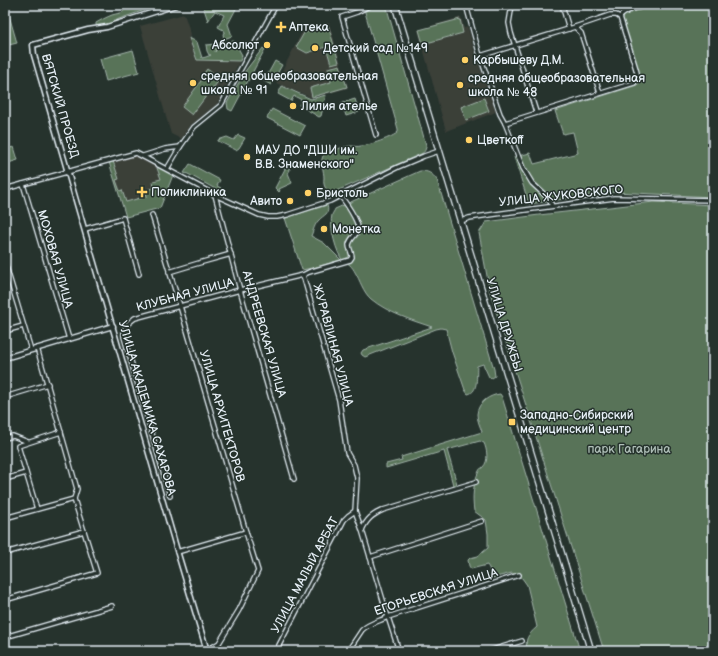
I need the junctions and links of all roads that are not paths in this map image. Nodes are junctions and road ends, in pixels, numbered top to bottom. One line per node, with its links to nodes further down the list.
1 (176, 5): 22 (street, ВЯТСКИЙ ПРОЕЗД)
2 (276, 5): 18 (street)
3 (371, 5): 17 (street)
4 (395, 5): 19 (main road, УЛИЦА ДРУЖБЫ)
5 (466, 5): 13 (street)
6 (512, 5): 12 (street)
7 (562, 5): 11 (street)
8 (649, 5): 9 (street)
9 (620, 17): 10 (street); 14 (street)
10 (575, 27): 11 (street); 14 (street)
11 (569, 29): 12 (street)
12 (515, 46): 13 (street); 15 (street)
13 (480, 56): 16 (street)
14 (600, 93): 15 (street)
15 (536, 112): 16 (street)
16 (505, 123): 28 (street)
17 (376, 135)
18 (180, 147): 20 (street); 21 (street)
19 (440, 151): 26 (street); 30 (main road, УЛИЦА ДРУЖБЫ)
20 (143, 156): 21 (street); 22 (street)
21 (167, 169): 25 (street)
22 (68, 171): 23 (street); 31 (street, УЛИЦА АКАДЕМИКА САХАРОВА)
23 (23, 184): 24 (street); 42 (street, МОХОВАЯ УЛИЦА)
24 (5, 189)
25 (215, 195): 26 (street); 32 (street, АНДРЕЕВСКАЯ УЛИЦА)
26 (340, 196): 36 (street, КЛУБНАЯ УЛИЦА)
27 (713, 200): 28 (street, УЛИЦА ЖУКОВСКОГО)
28 (552, 206): 30 (street, УЛИЦА ЖУКОВСКОГО)
29 (152, 215): 34 (street, УЛИЦА АРХИТЕКТОРОВ)
30 (460, 221): 78 (main road, УЛИЦА ДРУЖБЫ)
31 (85, 229): 35 (street); 40 (street, УЛИЦА АКАДЕМИКА САХАРОВА)
32 (231, 254): 34 (street); 37 (street, АНДРЕЕВСКАЯ УЛИЦА)
33 (5, 263): 39 (street)
34 (170, 272): 38 (street, УЛИЦА АРХИТЕКТОРОВ)
35 (139, 274)
36 (303, 275): 37 (street, КЛУБНАЯ УЛИЦА); 58 (street, ЖУРАВЛИНАЯ УЛИЦА)
37 (240, 290): 38 (street, КЛУБНАЯ УЛИЦА); 52 (street, АНДРЕЕВСКАЯ УЛИЦА)
38 (180, 306): 55 (street, КЛУБНАЯ УЛИЦА); 63 (street, УЛИЦА АРХИТЕКТОРОВ)
39 (23, 326): 41 (street); 44 (street)
40 (112, 326): 42 (street); 64 (street, УЛИЦА АКАДЕМИКА САХАРОВА)
41 (5, 331)
42 (69, 339): 43 (street)
43 (37, 348): 44 (street); 46 (street)
44 (31, 350): 45 (street)
45 (5, 358)
46 (48, 384): 47 (street); 48 (street)
47 (5, 397)
48 (61, 432): 50 (street); 56 (street)
49 (5, 438): 50 (street)
50 (29, 442): 51 (street)
51 (26, 473): 53 (street); 57 (street)
52 (294, 478)
53 (5, 479)
54 (476, 482): 61 (street)
55 (170, 496)
56 (74, 499): 57 (street); 62 (street)
57 (37, 509): 59 (street)
58 (355, 511): 61 (street, ЖУРАВЛИНАЯ УЛИЦА); 74 (street, УЛИЦА МАЛЫЙ АРБАТ)
59 (5, 518)
60 (482, 521): 66 (street)
61 (362, 530): 66 (street, ЖУРАВЛИНАЯ УЛИЦА)
62 (84, 531): 65 (street); 68 (street)
63 (246, 532): 64 (street); 73 (street, УЛИЦА АРХИТЕКТОРОВ)
64 (177, 552): 73 (street, УЛИЦА АКАДЕМИКА САХАРОВА)
65 (5, 553)
66 (370, 557): 70 (street, ЖУРАВЛИНАЯ УЛИЦА)
67 (518, 575): 70 (street, ЕГОРЬЕВСКАЯ УЛИЦА)
68 (5, 600)
69 (112, 606): 71 (street)
70 (388, 617): 75 (street, ЕГОРЬЕВСКАЯ УЛИЦА); 76 (street, ЖУРАВЛИНАЯ УЛИЦА)
71 (5, 637)
72 (522, 641): 77 (street)
73 (207, 650)
74 (276, 651)
75 (348, 651)
76 (400, 651)
77 (489, 651)
78 (591, 651)

